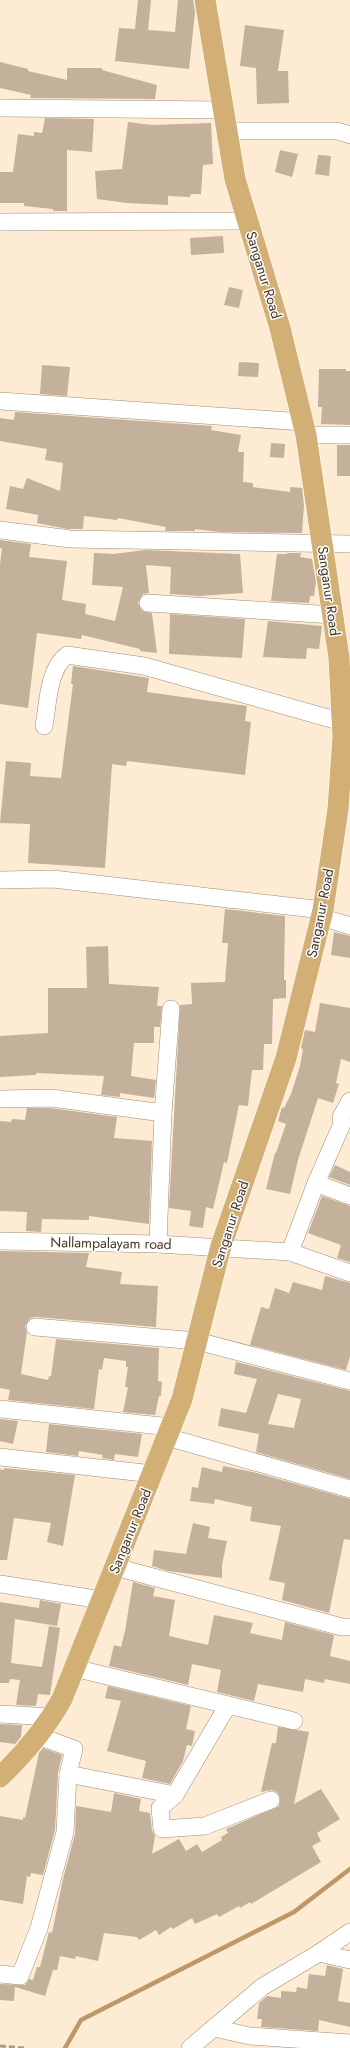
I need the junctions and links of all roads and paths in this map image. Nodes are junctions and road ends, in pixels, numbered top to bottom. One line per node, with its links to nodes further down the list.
1 (205, 0): 3 (main road, Sanganur Road)
2 (0, 108): 3 (street)
3 (223, 110): 4 (main road, Sanganur Road)
4 (226, 131): 5 (street); 6 (main road, Sanganur Road)
5 (350, 135)
6 (248, 221): 7 (street); 9 (main road, Sanganur Road)
7 (0, 222)
8 (0, 401): 9 (street)
9 (304, 429): 10 (street); 13 (main road, Sanganur Road)
10 (350, 435)
11 (0, 530): 13 (street)
12 (350, 544): 13 (street)
13 (322, 545): 15 (main road, Sanganur Road)
14 (148, 603): 15 (street)
15 (333, 615): 16 (main road, Sanganur Road)
16 (345, 658): 17 (main road, Sanganur Road)
17 (342, 722): 18 (street); 19 (main road, Sanganur Road)
18 (44, 726)
19 (346, 757): 21 (main road, Sanganur Road)
20 (0, 880): 21 (street)
21 (322, 914): 22 (street); 32 (main road, Sanganur Road)
22 (350, 926)
23 (172, 1009): 26 (street)
24 (0, 1099): 26 (street)
25 (350, 1100): 27 (street)
26 (163, 1113): 31 (street)
27 (346, 1126): 28 (street)
28 (316, 1183): 29 (street); 33 (street)
29 (350, 1196)
30 (0, 1241): 31 (street, Nallampalayam road)
31 (158, 1244): 32 (street, Nallampalayam road)
32 (221, 1246): 33 (street, Nallampalayam road); 36 (main road, Sanganur Road)
33 (290, 1252): 34 (street, Nallampalayam road)
34 (350, 1273)
35 (35, 1328): 36 (street)
36 (197, 1341): 37 (street); 39 (main road, Sanganur Road)
37 (350, 1382)
38 (0, 1409): 39 (street)
39 (169, 1432): 41 (main road, Sanganur Road); 42 (street)
40 (0, 1456): 41 (street)
41 (153, 1474): 43 (main road, Sanganur Road)
42 (350, 1489)
43 (115, 1567): 45 (main road, Sanganur Road); 46 (street)
44 (0, 1584): 45 (street)
45 (102, 1600): 47 (main road, Sanganur Road)
46 (350, 1627)
47 (74, 1668): 48 (street); 50 (main road, Sanganur Road)
48 (228, 1705): 51 (street); 55 (street)
49 (0, 1714): 50 (street)
50 (52, 1717): 52 (main road, Sanganur Road)
51 (294, 1721)
52 (36, 1735): 53 (street); 54 (main road, Sanganur Road)
53 (68, 1774): 55 (street); 60 (street)
54 (0, 1777)
55 (174, 1795): 56 (street)
56 (271, 1800)
57 (350, 1932): 58 (street)
58 (319, 1953): 59 (street); 61 (street)
59 (350, 1960)
60 (0, 1974)
61 (214, 2028): 62 (street); 63 (street)
62 (350, 2043)
63 (190, 2048)

